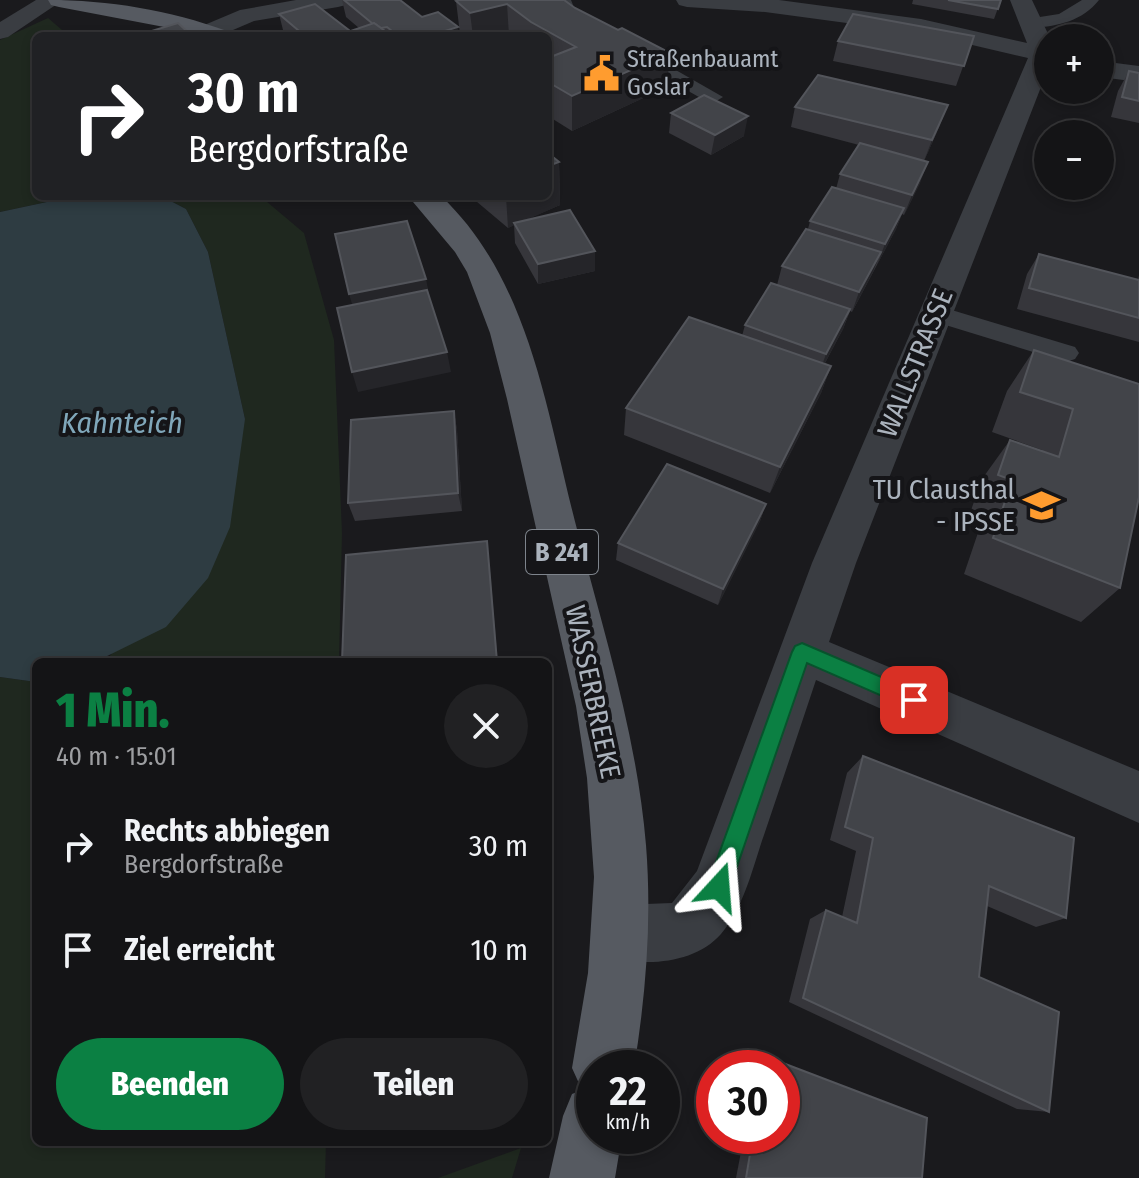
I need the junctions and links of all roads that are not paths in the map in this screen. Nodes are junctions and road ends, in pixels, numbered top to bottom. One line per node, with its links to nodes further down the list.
1 (52, 0): 11 (street)
2 (59, 0): 12 (main road)
3 (338, 0): 13 (street)
4 (563, 0): 18 (lane)
5 (687, 0): 8 (street)
6 (1021, 0): 10 (street)
7 (1091, 0): 9 (lane)
8 (765, 2): 14 (street)
9 (1059, 24)
10 (1034, 29)
11 (0, 32)
12 (206, 32)
13 (218, 32)
14 (1034, 43)
15 (1034, 62): 20 (street, WALLSTRASSE)
16 (1114, 71): 17 (street)
17 (1139, 74)
18 (713, 97)
19 (427, 200): 24 (main road, WASSERBREEKE / B 241)
20 (935, 313): 21 (lane); 22 (street, WALLSTRASSE)
21 (1066, 353)
22 (802, 652): 23 (street); 24 (street, WALLSTRASSE)
23 (1139, 797)
24 (620, 933): 25 (main road, B 241)
25 (605, 1050)
26 (587, 1154): 27 (main road)
27 (582, 1178)

